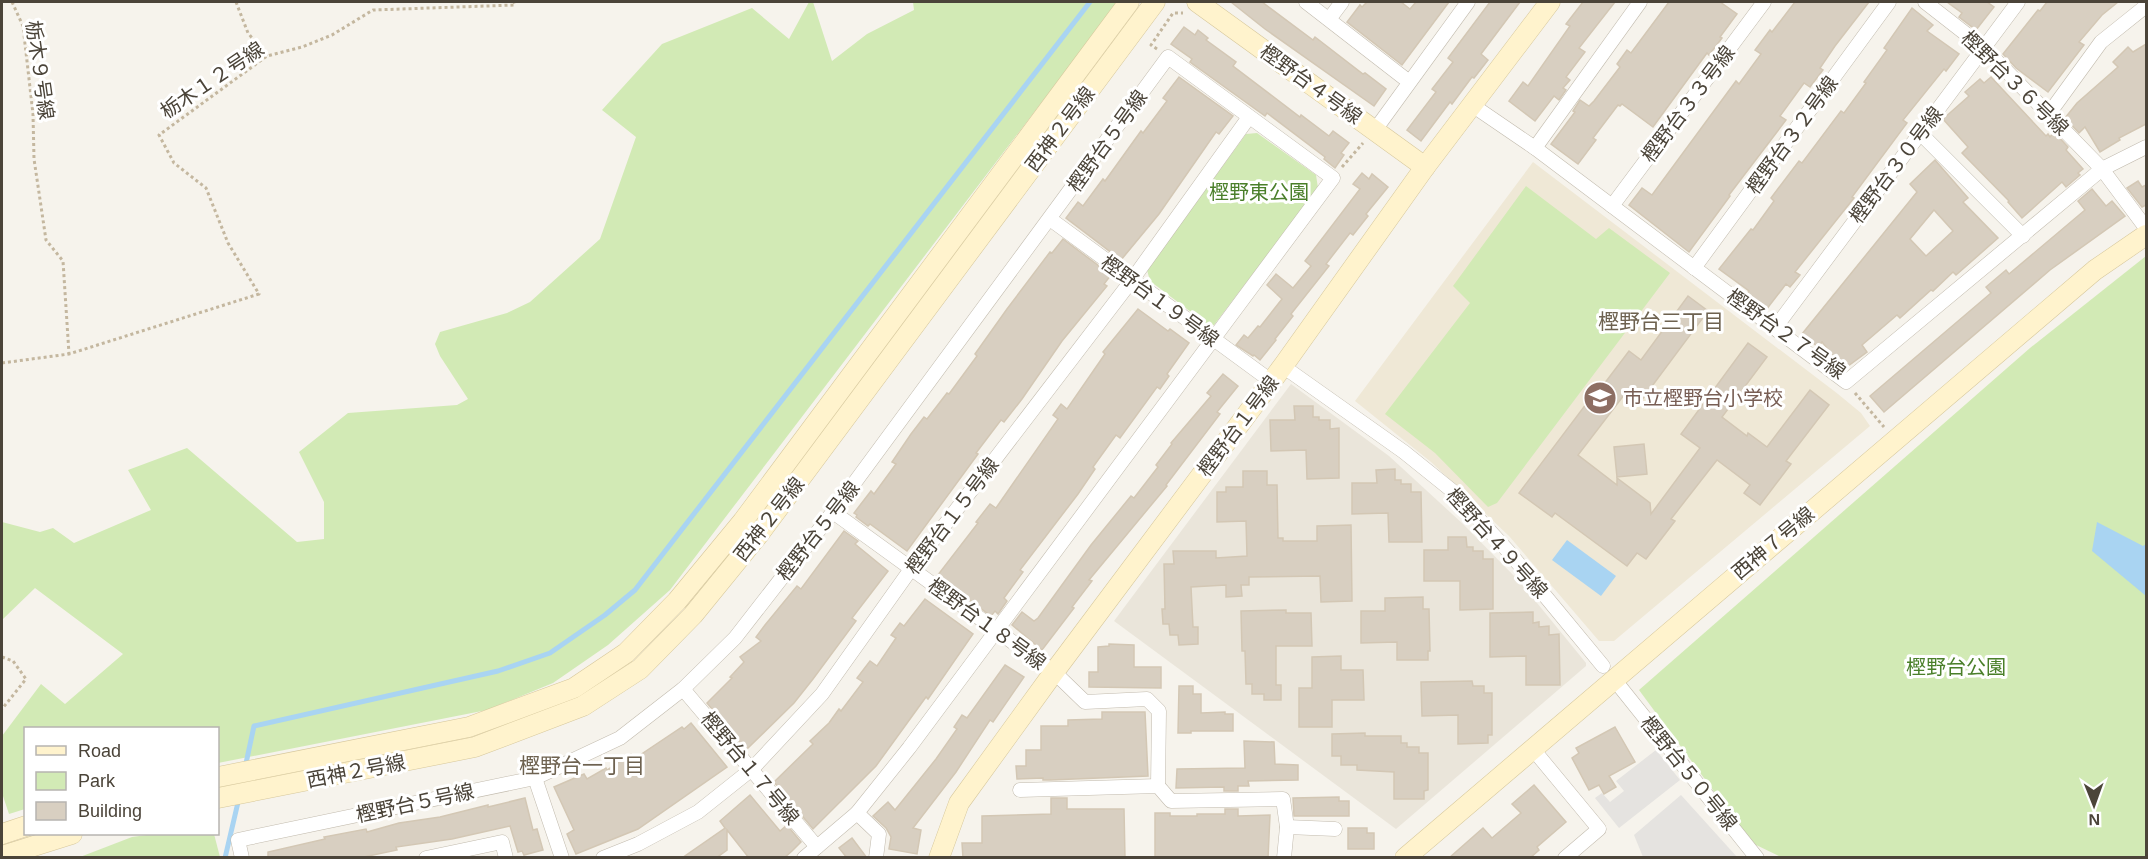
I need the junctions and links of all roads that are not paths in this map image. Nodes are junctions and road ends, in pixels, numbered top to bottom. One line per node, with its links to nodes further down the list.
1 (1129, 2): 46 (street, 西神２号線)
2 (1155, 2): 50 (street, 西神２号線)
3 (1197, 2): 20 (street, 樫野台４号線)
4 (1306, 2): 14 (street)
5 (1342, 2): 14 (street)
6 (1468, 2): 16 (street)
7 (1550, 2): 17 (street, 樫野台１号線)
8 (1640, 2): 23 (street)
9 (1764, 2): 26 (street, 樫野台３３号線)
10 (1889, 2): 31 (street, 樫野台３２号線)
11 (1925, 2): 15 (street, 樫野台３６号線)
12 (2018, 2): 15 (street, 樫野台３０号線)
13 (2146, 6): 18 (street)
14 (1330, 18): 16 (street)
15 (1984, 48): 18 (street, 樫野台３６号線); 21 (street, 樫野台３０号線)
16 (1408, 81): 20 (street)
17 (1472, 105): 23 (street, 樫野台２７号線); 24 (street, 樫野台１号線)
18 (2048, 115): 25 (street, 樫野台３６号線)
19 (1249, 117): 27 (street, 樫野台５号線); 32 (street, 樫野台１５号線); 34 (street)
20 (1375, 130): 24 (street, 樫野台４号線)
21 (1920, 133): 30 (street); 33 (street, 樫野台３０号線)
22 (2146, 147): 25 (street, 樫野台２７号線)
23 (1535, 148): 26 (street, 樫野台２７号線)
24 (1425, 167): 36 (street, 樫野台１号線)
25 (2102, 170): 28 (street, 樫野台３６号線); 30 (street, 樫野台２７号線)
26 (1612, 206): 31 (street, 樫野台２７号線)
27 (1050, 219): 32 (street, 樫野台１９号線); 37 (street, 樫野台５号線)
28 (2146, 228)
29 (2146, 235): 44 (street, 西神７号線)
30 (2023, 236): 33 (street, 樫野台２７号線)
31 (1694, 268): 33 (street, 樫野台２７号線)
32 (1132, 280): 34 (street, 樫野台１９号線); 38 (street, 樫野台１５号線)
33 (1774, 328)
34 (1213, 340): 36 (street, 樫野台１９号線); 39 (street)
35 (1291, 372): 40 (street, 樫野台４９号線)
36 (1270, 381): 41 (street, 樫野台１号線)
37 (833, 512): 38 (street, 樫野台１８号線); 43 (street, 樫野台５号線)
38 (911, 569): 39 (street, 樫野台１８号線); 45 (street, 樫野台１５号線)
39 (996, 630): 41 (street, 樫野台１８号線); 51 (street)
40 (1603, 666)
41 (1054, 672): 48 (street, 樫野台１８号線); 66 (street, 樫野台１号線)
42 (1621, 688): 70 (street, 樫野台５０号線)
43 (683, 689): 45 (street, 樫野台１７号線); 47 (street, 樫野台５号線)
44 (1532, 748): 68 (street, 西神７号線); 69 (street)
45 (752, 769): 57 (street, 樫野台１７号線); 63 (street, 樫野台１５号線)
46 (219, 777)
47 (536, 778): 59 (street, 樫野台５号線); 62 (street)
48 (1158, 786): 49 (street); 53 (street)
49 (1020, 790)
50 (219, 798)
51 (856, 813): 57 (street); 65 (street)
52 (24, 827): 55 (street)
53 (1287, 827): 54 (street); 67 (street)
54 (1335, 829)
55 (2, 834)
56 (69, 835): 58 (street)
57 (818, 847): 64 (street)
58 (2, 856)
59 (242, 858)
60 (426, 858): 61 (street)
61 (506, 858)
62 (562, 858)
63 (603, 858)
64 (804, 858)
65 (876, 858)
66 (939, 858)
67 (1284, 858)
68 (1405, 858)
69 (1565, 858)
70 (1757, 858)

